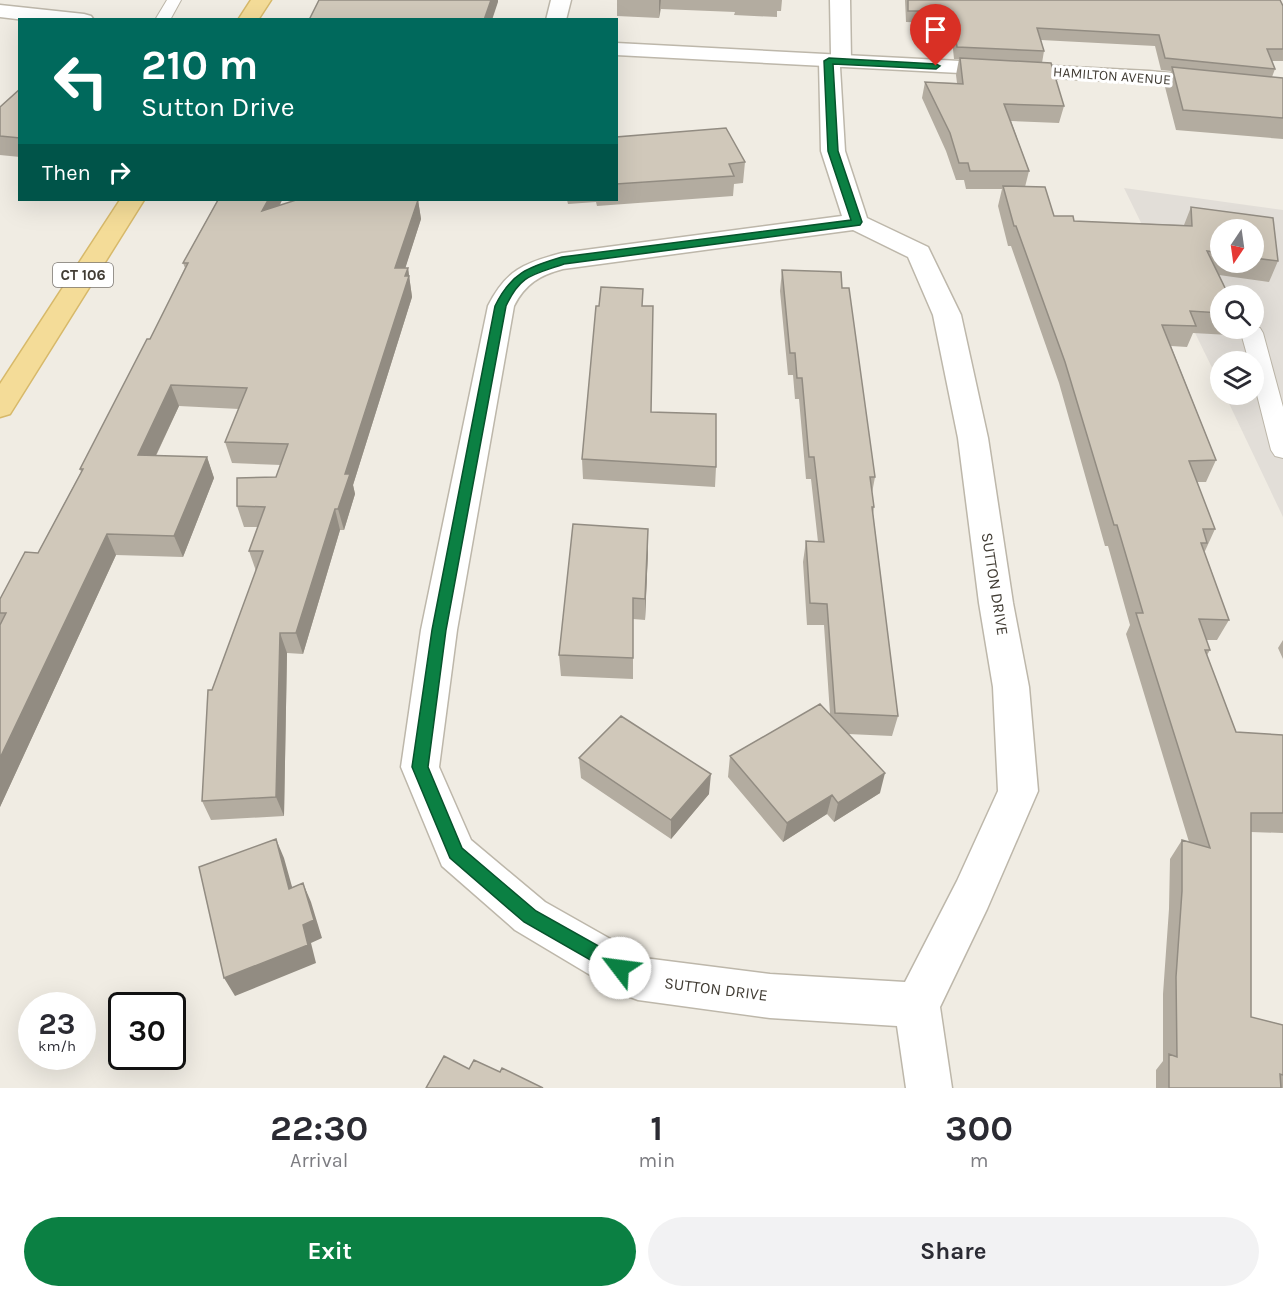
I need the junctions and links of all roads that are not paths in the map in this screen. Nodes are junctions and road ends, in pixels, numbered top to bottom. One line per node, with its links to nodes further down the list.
1 (174, 0): 7 (lane)
2 (261, 0): 8 (main road)
3 (561, 0): 9 (street)
4 (840, 0): 11 (street)
5 (0, 11): 6 (street)
6 (65, 18)
7 (163, 18)
8 (249, 18)
9 (556, 18)
10 (618, 49): 11 (street, HAMILTON AVENUE)
11 (835, 61): 12 (street, HAMILTON AVENUE); 14 (street)
12 (1283, 90)
13 (131, 201): 16 (main road, CT 106)
14 (856, 222): 18 (street, SUTTON DRIVE); 18 (street, SUTTON DRIVE)
15 (1254, 339): 17 (lane)
16 (0, 407)
17 (1283, 450)
18 (917, 1005): 19 (street)
19 (929, 1088)

